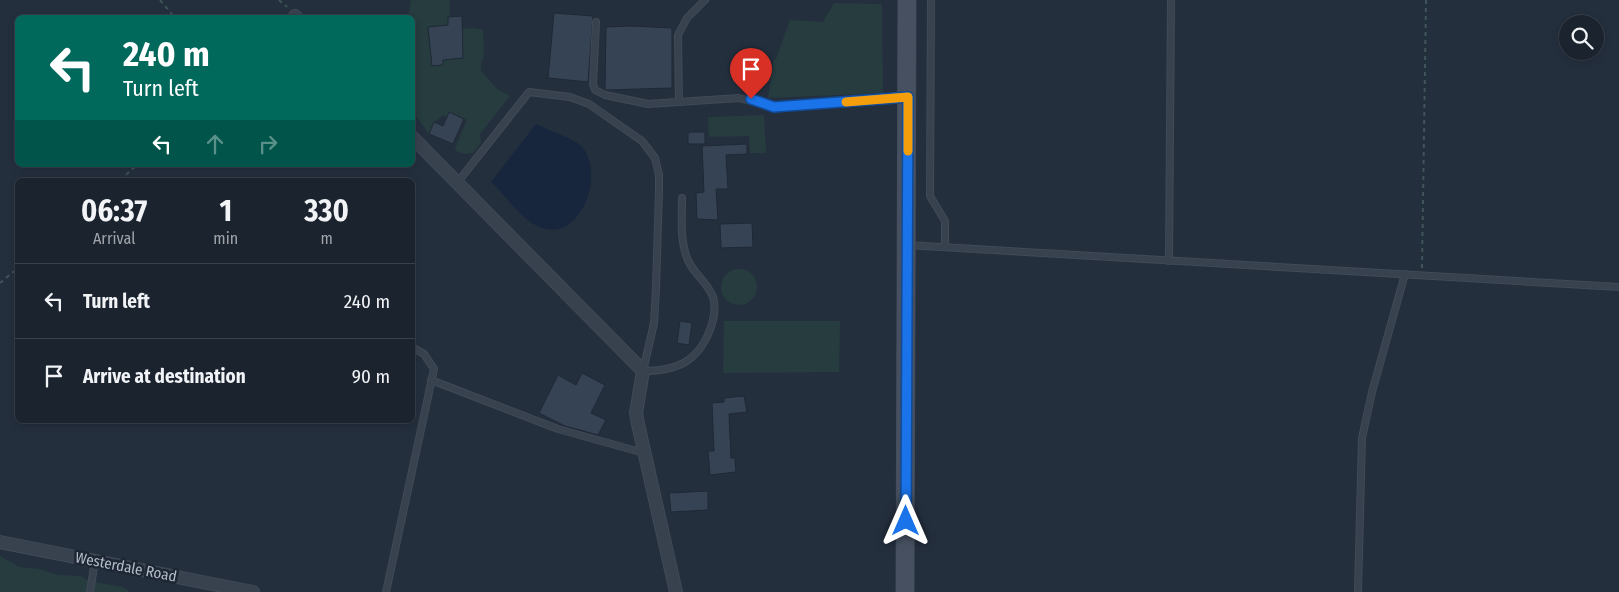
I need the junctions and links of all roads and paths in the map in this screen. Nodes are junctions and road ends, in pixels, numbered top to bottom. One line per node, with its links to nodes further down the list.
1 (160, 0): 7 (path)
2 (705, 0): 10 (lane)
3 (907, 0): 9 (main road)
4 (931, 0): 17 (lane)
5 (1171, 0): 18 (lane)
6 (1426, 0): 21 (path)
7 (172, 15)
8 (596, 22): 10 (lane)
9 (908, 97): 10 (lane); 16 (main road)
10 (679, 102)
11 (415, 140): 14 (street)
12 (135, 167): 13 (path)
13 (122, 178)
14 (457, 183): 25 (street); 25 (lane)
15 (682, 198): 25 (lane)
16 (908, 245): 17 (lane); 34 (main road)
17 (945, 247): 18 (lane)
18 (1169, 261): 20 (lane)
19 (15, 270): 22 (path)
20 (1405, 274): 21 (lane); 35 (lane)
21 (1422, 276): 23 (lane)
22 (0, 283)
23 (1619, 287)
24 (415, 349): 26 (lane)
25 (643, 370): 27 (street)
26 (432, 380): 27 (lane); 32 (lane)
27 (644, 453): 33 (street)
28 (0, 542): 29 (street, Westerdale Road)
29 (94, 560): 30 (lane); 31 (street, Westerdale Road)
30 (90, 592)
31 (253, 592)
32 (386, 592)
33 (676, 592)
34 (905, 592)
35 (1358, 592)

